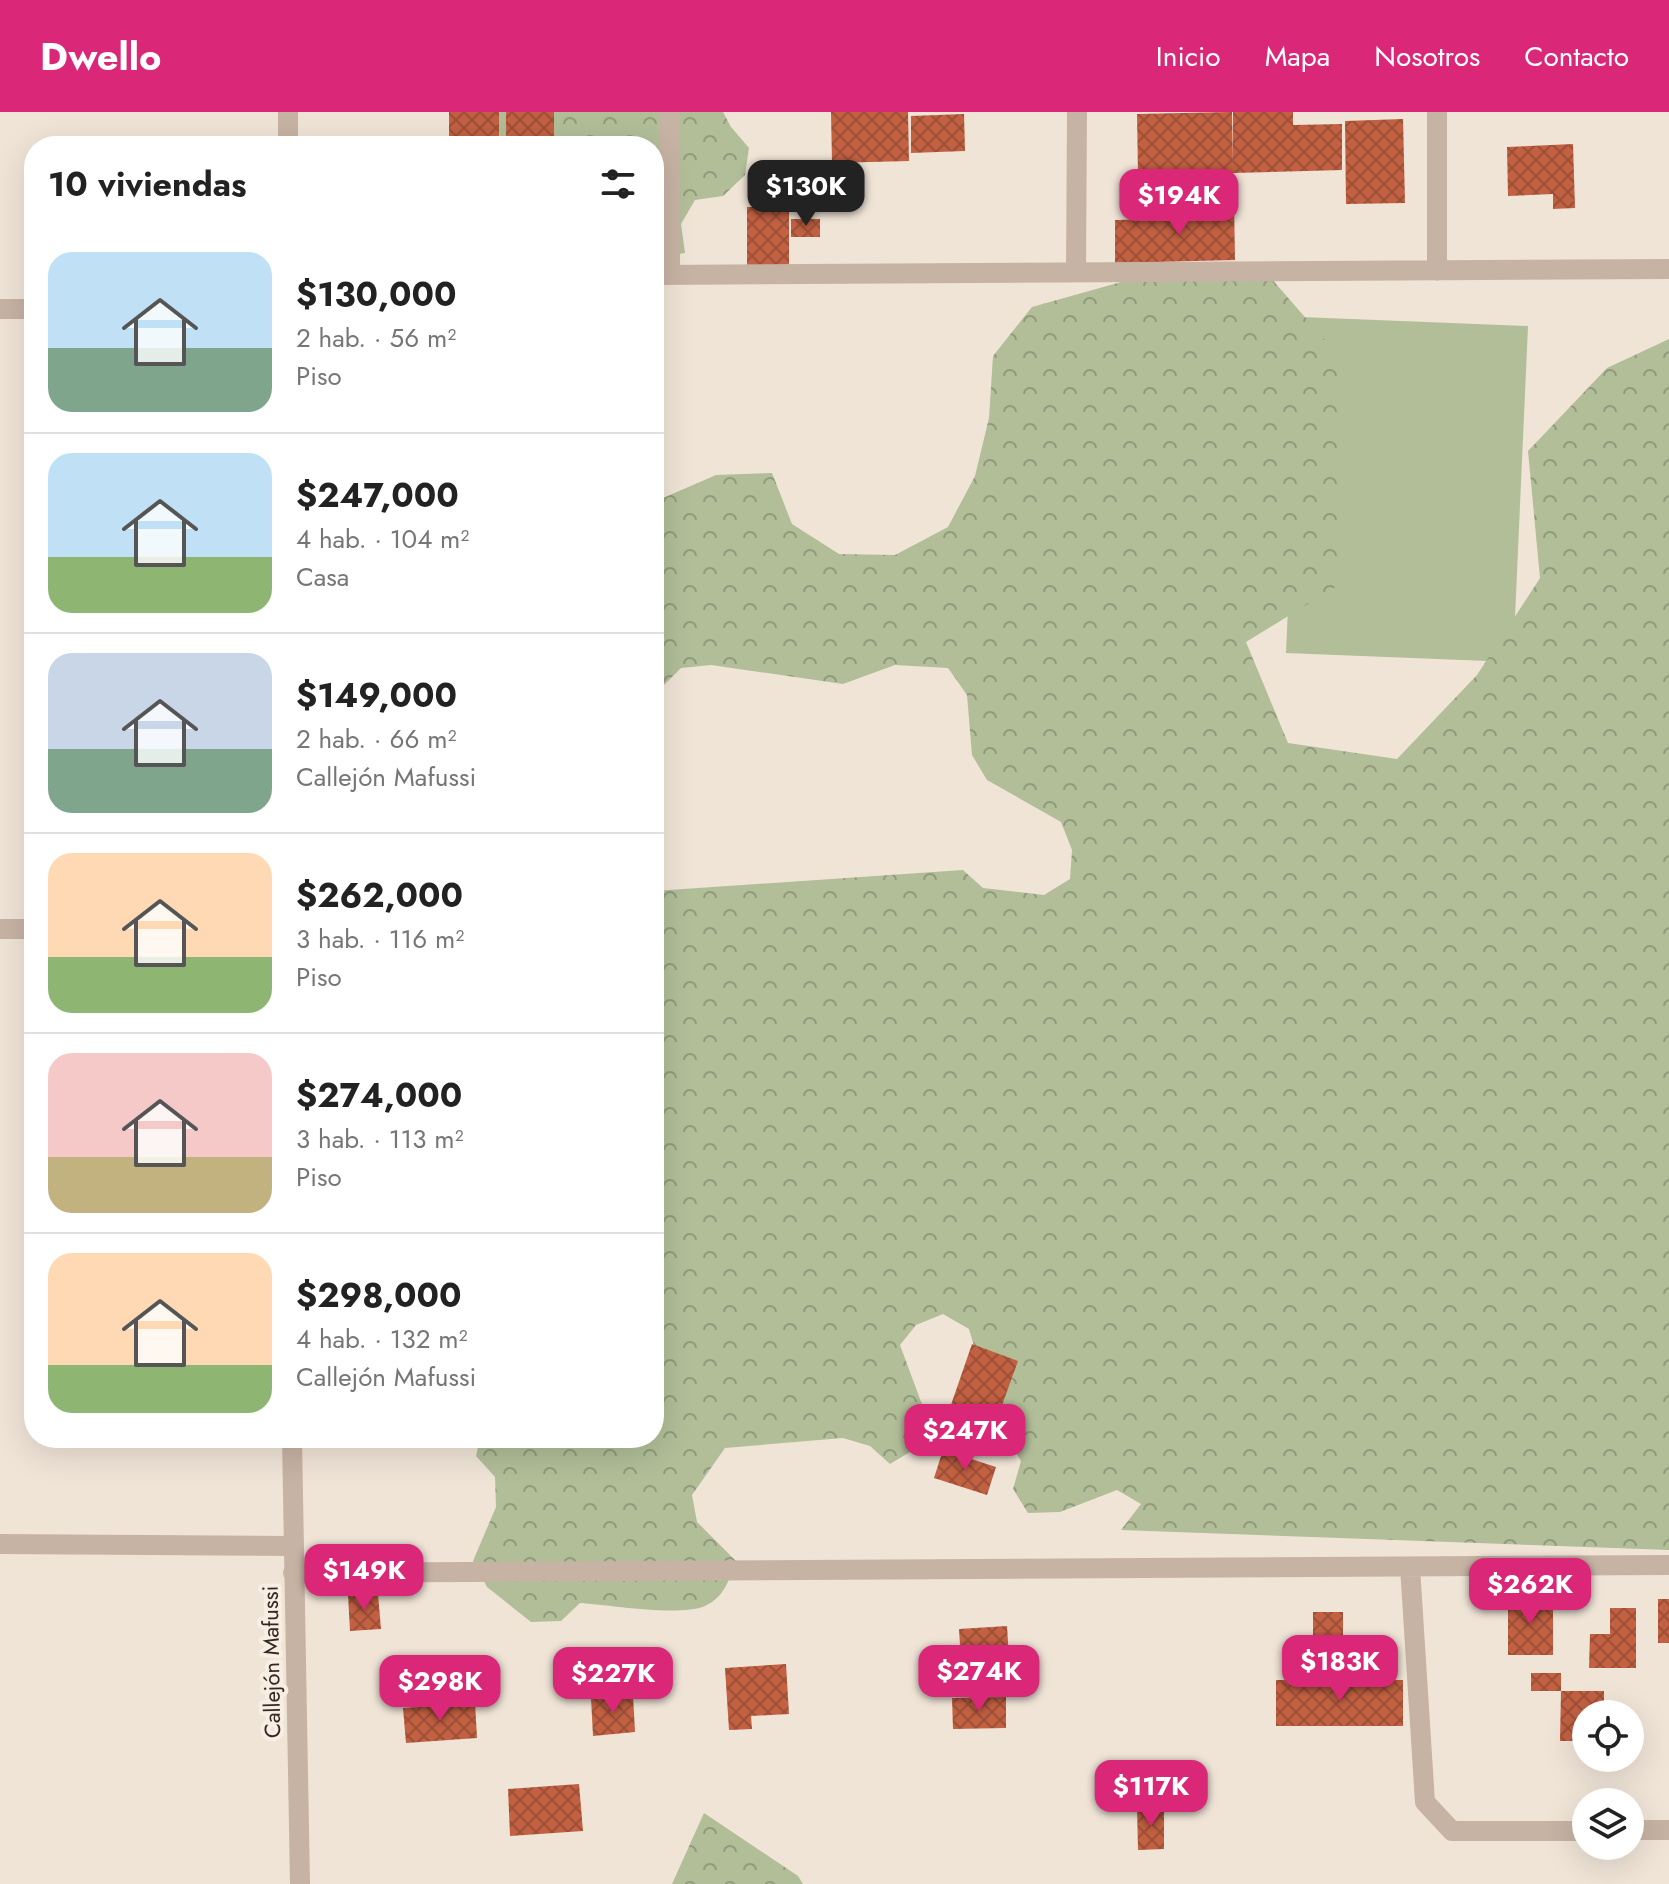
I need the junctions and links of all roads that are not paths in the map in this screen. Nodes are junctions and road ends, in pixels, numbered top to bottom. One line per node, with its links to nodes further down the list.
1 (288, 112): 5 (street)
2 (670, 112): 6 (street)
3 (1077, 112): 9 (street)
4 (1437, 112): 8 (street)
5 (288, 136)
6 (664, 234)
7 (1669, 269): 8 (street)
8 (1437, 271): 9 (street)
9 (1076, 272): 10 (street)
10 (664, 275)
11 (0, 309): 12 (street)
12 (24, 309)
13 (0, 929): 14 (street)
14 (24, 929)
15 (292, 1448): 17 (street, Callejón Mafussi)
16 (0, 1544): 17 (street)
17 (293, 1546): 20 (street, Callejón Mafussi)
18 (1669, 1565): 19 (street)
19 (1410, 1567): 20 (street); 23 (street)
20 (293, 1573): 24 (street, Callejón Mafussi)
21 (1644, 1830): 22 (street)
22 (1669, 1830)
23 (1572, 1831)
24 (300, 1884)

